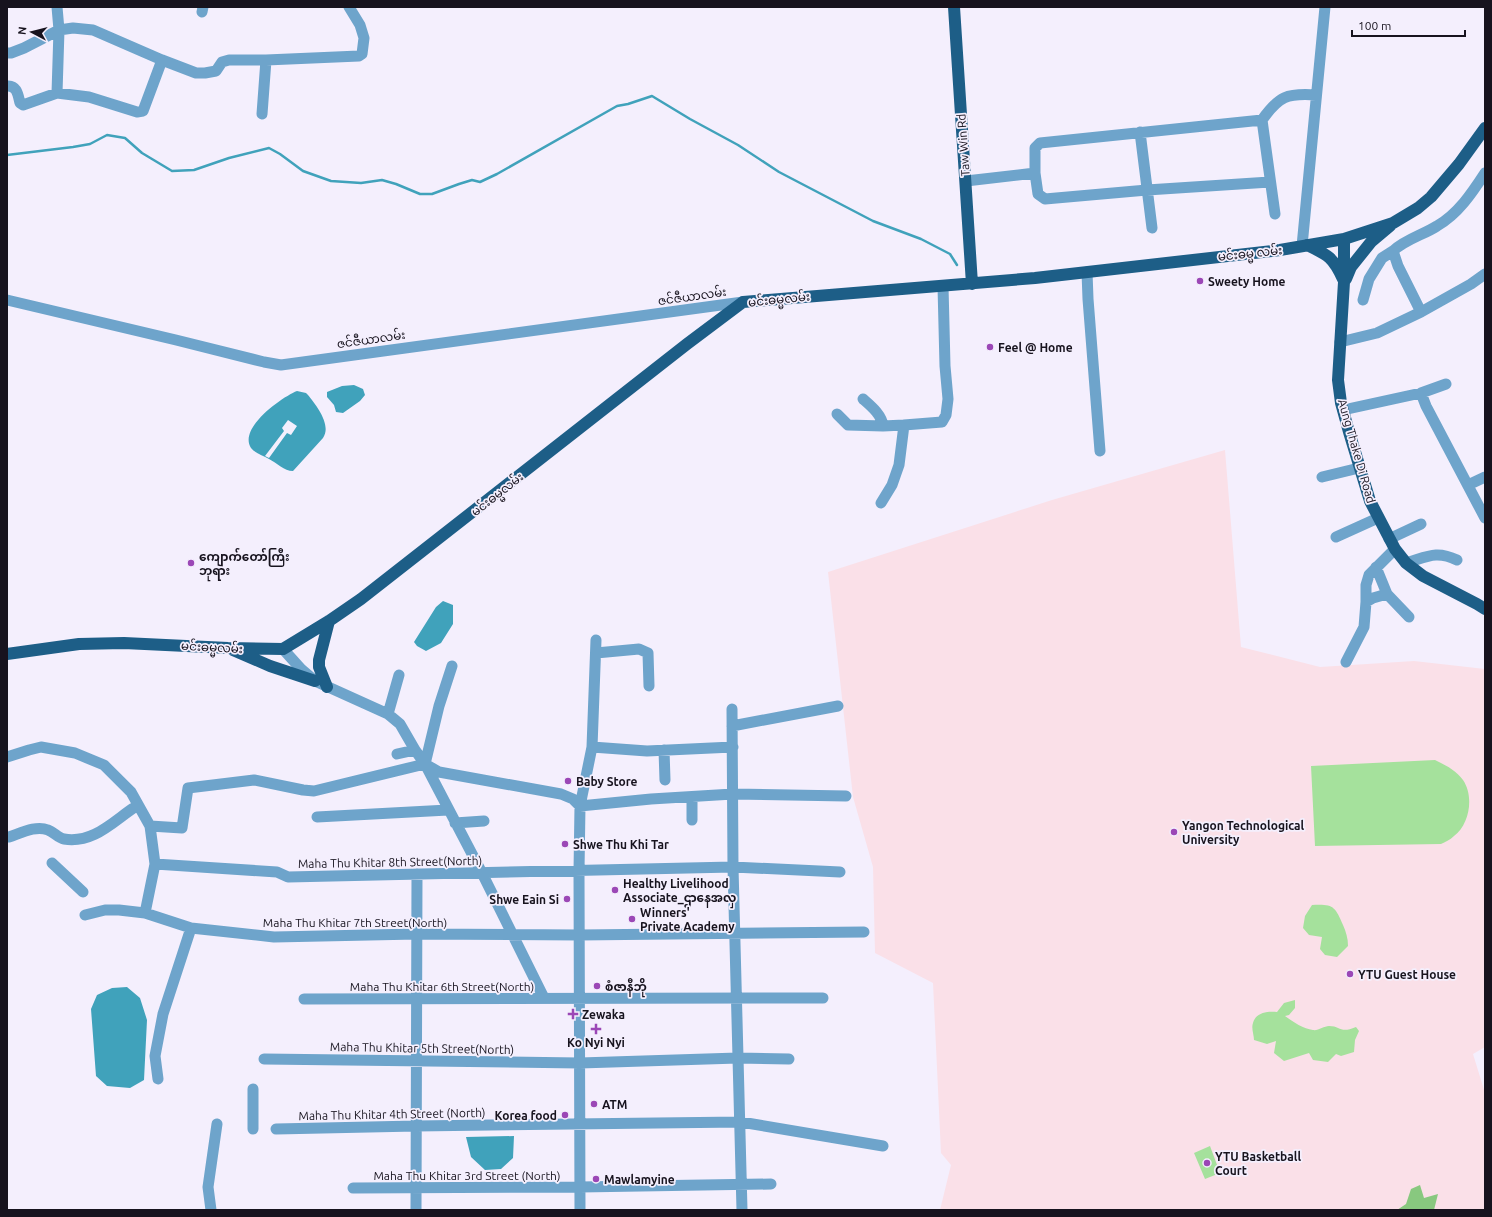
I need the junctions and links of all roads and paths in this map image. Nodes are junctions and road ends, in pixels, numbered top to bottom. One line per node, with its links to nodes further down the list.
1 (57, 7): 5 (street)
2 (350, 7): 8 (street)
3 (954, 7): 18 (main road, Taw Win Rd)
4 (1325, 7): 11 (street)
5 (59, 30): 6 (street); 7 (street); 10 (street)
6 (7, 52)
7 (162, 60): 8 (street); 10 (street)
8 (266, 60): 12 (street)
9 (7, 86): 10 (street)
10 (58, 93)
11 (1316, 95): 13 (street); 25 (street)
12 (262, 114)
13 (1262, 120): 14 (street); 19 (street)
14 (1140, 132): 16 (street); 20 (street)
15 (1484, 134): 22 (main road, မင်းဓမ္မ လမ်း)
16 (1035, 173): 18 (street); 20 (street)
17 (1485, 173): 26 (street)
18 (966, 181): 30 (main road, Taw Win Rd)
19 (1270, 182): 20 (street); 21 (street)
20 (1147, 190): 23 (street)
21 (1275, 214)
22 (1393, 222): 24 (main road, မင်းဓမ္မ လမ်း); 29 (main road)
23 (1152, 228)
24 (1344, 239): 25 (main road, မင်းဓမ္မ လမ်း); 29 (main road, Aung Thake Di Road)
25 (1305, 246): 27 (main road, မင်းဓမ္မ လမ်း); 29 (main road)
26 (1394, 251): 33 (street); 35 (street)
27 (1087, 272): 30 (main road, မင်းဓမ္မ လမ်း); 44 (street)
28 (1485, 274): 35 (street)
29 (1344, 282): 36 (main road, Aung Thake Di Road)
30 (972, 284): 31 (main road, မင်းဓမ္မလမ်း)
31 (943, 286): 34 (main road, မင်းဓမ္မလမ်း); 43 (street)
32 (7, 300): 34 (street, ဇင်ဇီယာလမ်း)
33 (1364, 300)
34 (743, 302): 62 (main road, မင်းဓမ္မလမ်း)
35 (1421, 312): 36 (street)
36 (1340, 342): 40 (main road, Aung Thake Di Road)
37 (1446, 384): 38 (street)
38 (1421, 393): 40 (street); 48 (street)
39 (862, 399): 42 (street)
40 (1343, 410): 45 (main road, Aung Thake Di Road)
41 (837, 414): 42 (street)
42 (883, 426): 43 (street)
43 (904, 426): 49 (street)
44 (1100, 451)
45 (1359, 468): 46 (street); 50 (main road, Aung Thake Di Road)
46 (1322, 477)
47 (1485, 477): 48 (street)
48 (1468, 485): 51 (street)
49 (881, 503)
50 (1378, 518): 53 (street); 54 (main road, Aung Thake Di Road)
51 (1485, 518)
52 (1421, 524): 54 (street)
53 (1336, 537)
54 (1392, 544): 56 (main road, Aung Thake Di Road); 57 (street)
55 (1457, 560): 56 (street)
56 (1406, 563): 60 (main road, Aung Thake Di Road)
57 (1376, 567): 58 (street); 59 (street)
58 (1387, 594): 59 (street); 61 (street)
59 (1366, 602): 68 (street)
60 (1484, 607)
61 (1409, 616)
62 (328, 621): 65 (main road, မင်းဓမ္မလမ်း); 73 (main road)
63 (596, 640): 66 (street)
64 (228, 648): 65 (main road, မင်းဓမ္မလမ်း); 67 (main road, မင်းဓမ္မလမ်း); 71 (main road)
65 (283, 648): 71 (street)
66 (596, 653): 72 (street); 78 (street)
67 (7, 654)
68 (1346, 662)
69 (452, 666): 84 (street)
70 (399, 675): 76 (street)
71 (315, 681): 73 (street)
72 (649, 686)
73 (327, 687): 76 (street)
74 (838, 706): 77 (street)
75 (732, 709): 77 (street)
76 (388, 714): 80 (street)
77 (732, 726): 79 (street)
78 (592, 747): 81 (street); 90 (street)
79 (733, 747): 81 (street); 86 (street)
80 (414, 750): 82 (street); 84 (street)
81 (664, 750): 85 (street)
82 (397, 754)
83 (7, 758): 89 (street)
84 (425, 764): 90 (street); 91 (street); 96 (street)
85 (665, 780)
86 (733, 794): 87 (street); 88 (street); 100 (street)
87 (846, 796)
88 (692, 797): 90 (street); 93 (street)
89 (138, 805): 96 (street); 97 (street)
90 (580, 806): 101 (street)
91 (448, 810): 92 (street); 95 (street)
92 (317, 817)
93 (692, 820)
94 (484, 821): 95 (street)
95 (455, 823): 103 (street)
96 (150, 826): 99 (street)
97 (9, 837)
98 (52, 863): 105 (street)
99 (155, 864): 104 (street, Maha Thu Khitar 8th Street(North)); 106 (street)
100 (734, 868): 101 (street, Maha Thu Khitar 8th Street(North)); 102 (street, Maha Thu Khitar 8th Street(North)); 110 (street)
101 (578, 871): 103 (street, Maha Thu Khitar 8th Street(North)); 112 (street)
102 (840, 872)
103 (482, 873): 104 (street, Maha Thu Khitar 8th Street(North)); 113 (street)
104 (417, 874): 111 (street)
105 (83, 892)
106 (145, 913): 107 (street, Maha Thu Khitar 7th Street(North)); 108 (street, Maha Thu Khitar 7th Street(North))
107 (85, 915)
108 (191, 928): 111 (street, Maha Thu Khitar 7th Street(North)); 125 (street)
109 (864, 932): 110 (street, Maha Thu Khitar 7th Street(North))
110 (736, 933): 112 (street, Maha Thu Khitar 7th Street(North)); 116 (street)
111 (417, 934): 113 (street, Maha Thu Khitar 7th Street(North)); 119 (street)
112 (580, 935): 113 (street, Maha Thu Khitar 7th Street(North)); 115 (street)
113 (512, 936): 114 (street)
114 (544, 998): 115 (street, Maha Thu Khitar 6th Street(North)); 119 (street, Maha Thu Khitar 6th Street(North))
115 (579, 998): 116 (street, Maha Thu Khitar 6th Street(North)); 124 (street)
116 (737, 998): 117 (street, Maha Thu Khitar 6th Street(North)); 120 (street)
117 (823, 998)
118 (304, 999): 119 (street, Maha Thu Khitar 6th Street(North))
119 (417, 999): 123 (street)
120 (738, 1058): 121 (street, Maha Thu Khitar 5th Street(North)); 124 (street, Maha Thu Khitar 5th Street(North)); 127 (street)
121 (789, 1058)
122 (264, 1059): 123 (street, Maha Thu Khitar 5th Street(North))
123 (417, 1062): 124 (street, Maha Thu Khitar 5th Street(North)); 130 (street)
124 (580, 1063): 129 (street)
125 (158, 1079)
126 (254, 1089): 131 (street)
127 (741, 1122): 129 (street, Maha Thu Khitar 4th Street (North)); 133 (street, Maha Thu Khitar 4th Street (North)); 134 (street)
128 (217, 1124): 139 (street)
129 (580, 1124): 130 (street, Maha Thu Khitar 4th Street (North)); 136 (street)
130 (416, 1126): 132 (street, Maha Thu Khitar 4th Street (North)); 138 (street)
131 (253, 1129)
132 (276, 1129)
133 (883, 1146)
134 (742, 1184): 135 (street, Maha Thu Khitar 3rd Street (North)); 136 (street, Maha Thu Khitar 3rd Street (North)); 142 (street)
135 (772, 1184)
136 (580, 1187): 138 (street, Maha Thu Khitar 3rd Street (North)); 141 (street)
137 (353, 1188): 138 (street, Maha Thu Khitar 3rd Street (North))
138 (416, 1188): 140 (street)
139 (211, 1210)
140 (416, 1210)
141 (580, 1210)
142 (742, 1210)

